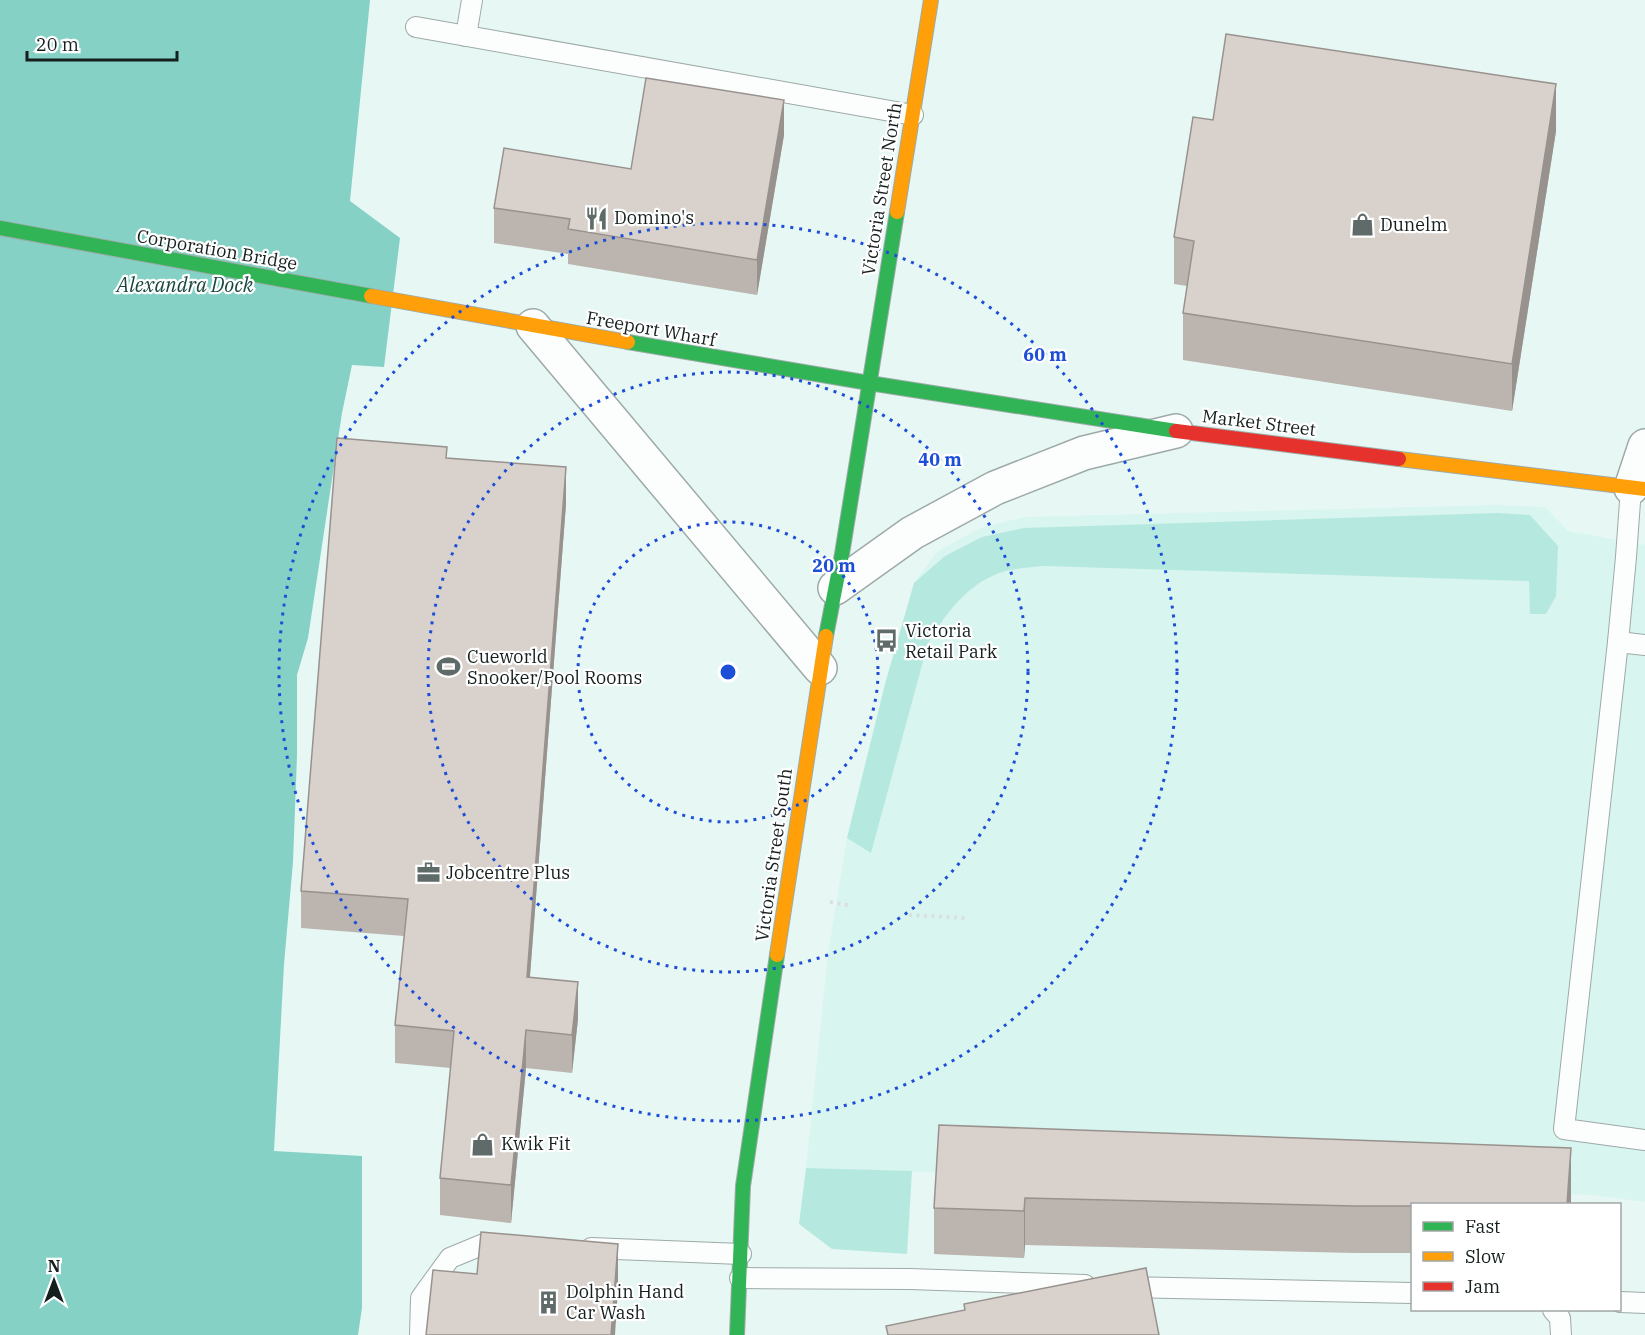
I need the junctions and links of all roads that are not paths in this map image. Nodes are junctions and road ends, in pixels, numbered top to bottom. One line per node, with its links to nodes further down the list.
1 (472, 0): 4 (lane)
2 (931, 0): 5 (main road, Victoria Street North)
3 (416, 27): 4 (lane)
4 (465, 36): 5 (lane)
5 (912, 115): 9 (main road, Victoria Street North)
6 (0, 228): 7 (main road, Corporation Bridge)
7 (427, 307): 8 (main road, Freeport Wharf)
8 (534, 326): 9 (main road, Freeport Wharf); 16 (street)
9 (869, 383): 10 (main road, Market Street); 13 (main road, Victoria Street South)
10 (1176, 431): 12 (main road, Market Street); 13 (street)
11 (1645, 446): 12 (street)
12 (1638, 488): 14 (lane)
13 (835, 588): 16 (main road, Victoria Street South)
14 (1617, 642): 15 (lane); 17 (lane)
15 (1645, 645)
16 (820, 668): 20 (main road, Victoria Street South)
17 (1645, 1140)
18 (519, 1246): 26 (lane)
19 (578, 1248): 20 (lane)
20 (741, 1254): 21 (main road, Victoria Street South)
21 (740, 1278): 22 (lane); 27 (main road, Victoria Street South)
22 (1411, 1293)
23 (1621, 1302): 24 (lane)
24 (1645, 1304)
25 (1554, 1311): 28 (lane)
26 (420, 1335)
27 (737, 1335)
28 (1561, 1335)

